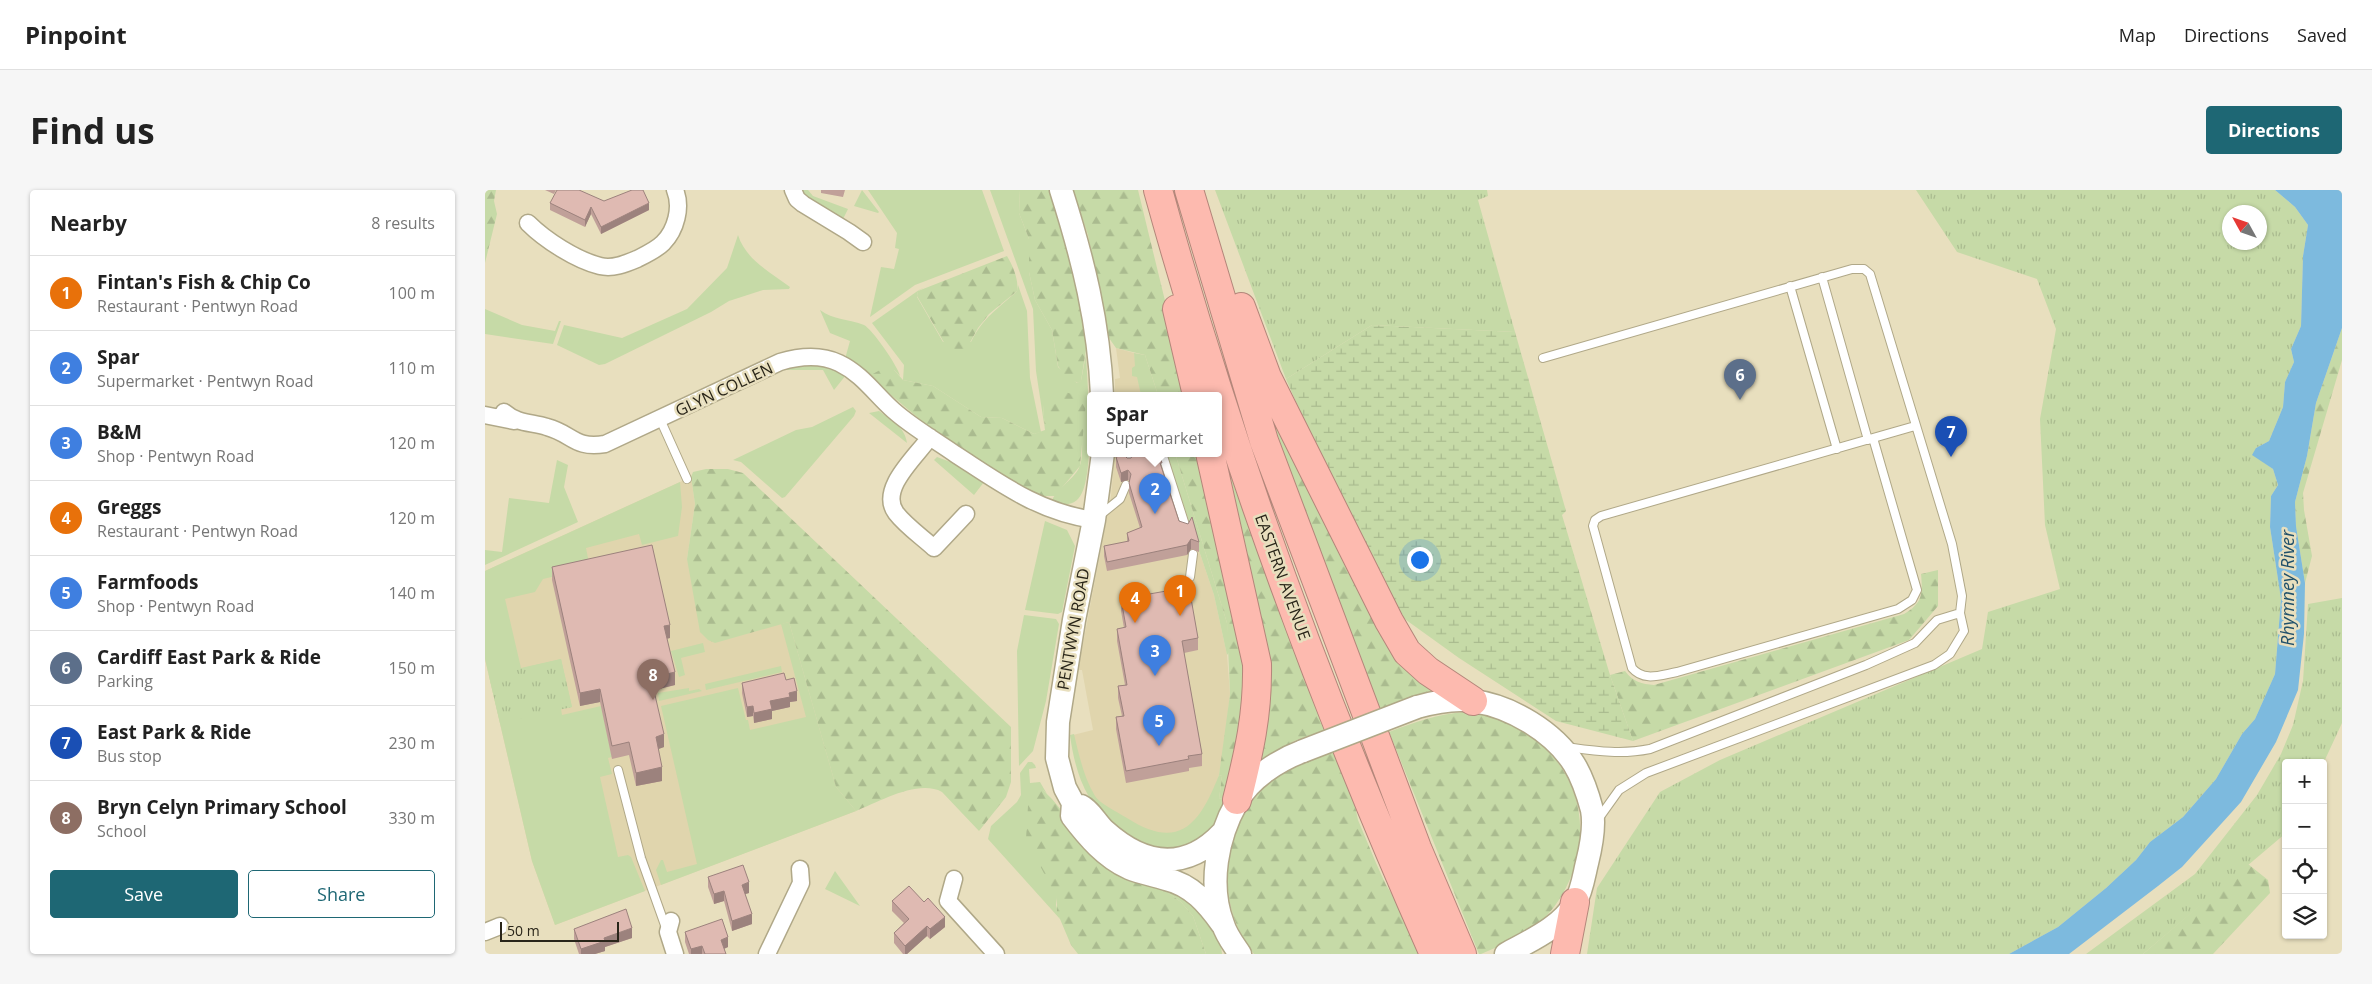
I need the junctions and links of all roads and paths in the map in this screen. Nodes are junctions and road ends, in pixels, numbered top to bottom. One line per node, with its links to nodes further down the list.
1 (675, 190): 7 (street)
2 (793, 190): 9 (street)
3 (1061, 190): 13 (street)
4 (1158, 190): 8 (highway, EASTERN AVENUE)
5 (1189, 190): 6 (highway, EASTERN AVENUE)
6 (1197, 219): 36 (highway); 53 (highway, EASTERN AVENUE)
7 (528, 223)
8 (1168, 226): 14 (highway); 15 (highway, EASTERN AVENUE)
9 (863, 242)
10 (1822, 277): 11 (lane); 19 (lane); 21 (lane)
11 (1790, 286): 12 (lane); 22 (lane)
12 (1543, 358)
13 (1102, 392)
14 (1196, 392)
15 (1220, 392)
16 (1222, 400): 52 (highway, EASTERN AVENUE)
17 (485, 415): 18 (street, GLYN COLLEN)
18 (660, 419): 20 (street, GLYN COLLEN); 28 (lane)
19 (1915, 426): 21 (lane); 35 (lane)
20 (930, 437): 30 (street); 31 (street, GLYN COLLEN)
21 (1871, 439): 22 (lane); 22 (lane)
22 (1837, 448)
23 (1102, 457): 31 (street, PENTWYN ROAD)
24 (1129, 457): 27 (lane)
25 (1163, 457): 32 (lane)
26 (1211, 457): 39 (highway)
27 (1129, 463)
28 (687, 479)
29 (1126, 485): 31 (lane)
30 (966, 514)
31 (1093, 520): 40 (street, PENTWYN ROAD)
32 (1186, 528)
33 (1193, 554): 34 (lane)
34 (1190, 577)
35 (1960, 613): 37 (lane); 42 (lane)
36 (1473, 701): 37 (street); 39 (street, bridge)
37 (1557, 745): 42 (street)
38 (618, 770): 47 (lane)
39 (1237, 800): 41 (street)
40 (1073, 803): 41 (street, PENTWYN ROAD); 46 (street, PENTWYN ROAD)
41 (1222, 833): 46 (street)
42 (1591, 841): 45 (street)
43 (800, 870): 50 (street)
44 (954, 879): 51 (street)
45 (1575, 902): 54 (street); 55 (highway)
46 (1222, 924): 48 (street, PENTWYN ROAD)
47 (669, 927): 49 (street)
48 (1236, 951)
49 (675, 954)
50 (767, 954)
51 (996, 954)
52 (1434, 954)
53 (1463, 954)
54 (1506, 954)
55 (1565, 954)

